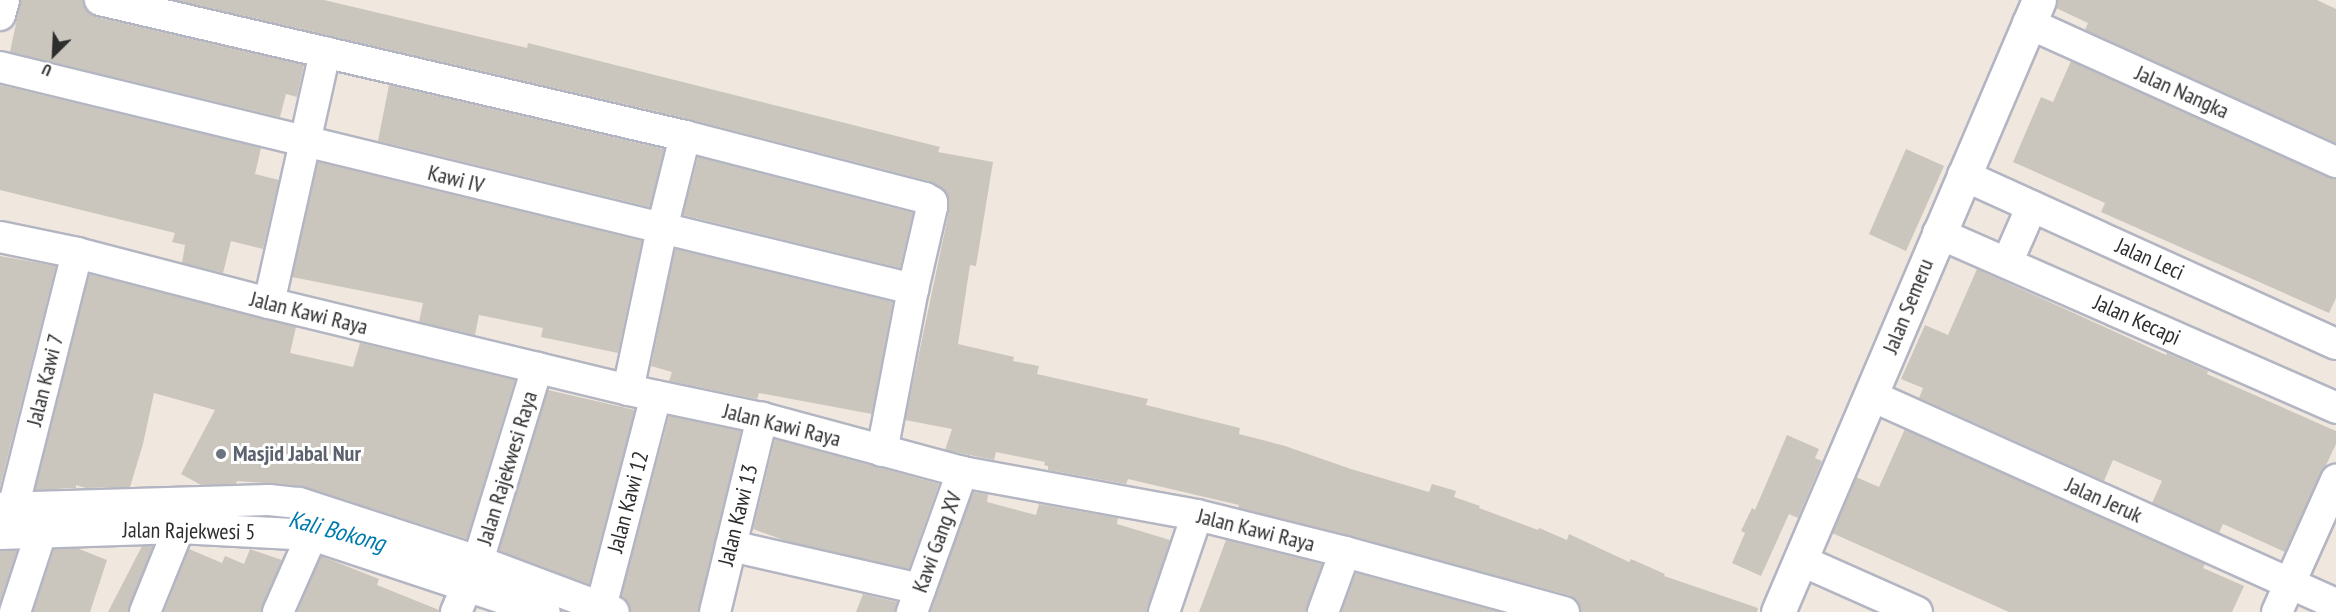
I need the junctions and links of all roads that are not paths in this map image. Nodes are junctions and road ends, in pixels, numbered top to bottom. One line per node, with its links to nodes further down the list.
1 (4, 0): 4 (street)
2 (100, 0): 5 (street)
3 (2033, 11): 9 (street, Jalan Nangka); 10 (street, Jalan Semeru)
4 (0, 15)
5 (325, 52): 7 (street); 8 (street)
6 (0, 67): 8 (street, Kawi IV)
7 (685, 136): 12 (street, Jalan Kawi 12); 17 (street)
8 (306, 143): 12 (street, Kawi IV); 18 (street)
9 (2336, 162)
10 (1963, 175): 11 (street, Jalan Leci); 13 (street, Jalan Semeru)
11 (2032, 206): 16 (street); 19 (street, Jalan Leci)
12 (662, 229): 17 (street, Kawi IV); 21 (street, Jalan Kawi 12)
13 (1938, 233): 16 (street, Jalan Kecapi); 22 (street, Jalan Semeru)
14 (0, 237): 15 (street, Jalan Kawi Raya)
15 (77, 253): 18 (street, Jalan Kawi Raya); 28 (street, Jalan Kawi 7)
16 (2007, 263): 23 (street, Jalan Kecapi)
17 (913, 290): 25 (street)
18 (269, 303): 20 (street, Jalan Kawi Raya)
19 (2336, 344)
20 (537, 368): 21 (street, Jalan Kawi Raya); 37 (street, Jalan Rajekwesi Raya)
21 (642, 393): 24 (street, Jalan Kawi Raya); 41 (street, Jalan Kawi 12)
22 (1872, 396): 36 (street, Jalan Semeru); 38 (street, Jalan Jeruk)
23 (2336, 408)
24 (762, 418): 25 (street, Jalan Kawi Raya); 34 (street, Jalan Kawi 13)
25 (882, 451): 26 (street, Jalan Kawi Raya)
26 (962, 472): 29 (street, Jalan Kawi Raya); 39 (street, Kawi Gang XV)
27 (2336, 480): 38 (street)
28 (7, 508): 37 (street)
29 (1197, 515): 35 (street, Jalan Kawi Raya); 47 (street)
30 (179, 528): 31 (street, Jalan Rajekwesi 5); 33 (street, Jalan Rajekwesi 5); 43 (street)
31 (41, 533): 32 (street, Jalan Rajekwesi 5); 42 (street)
32 (0, 534)
33 (312, 535): 37 (street, Jalan Rajekwesi 5); 44 (street)
34 (731, 546): 39 (street); 46 (street, Jalan Kawi 13)
35 (1345, 552): 48 (street); 49 (street, Jalan Kawi Raya)
36 (1800, 560): 50 (street, Jalan Semeru); 51 (street)
37 (470, 582): 41 (street); 45 (street, Jalan Rajekwesi 5)
38 (2290, 584): 40 (street, Jalan Jeruk); 52 (street)
39 (916, 601)
40 (2336, 604)
41 (608, 610)
42 (15, 612)
43 (145, 612)
44 (278, 612)
45 (545, 612)
46 (715, 612)
47 (1164, 612)
48 (1323, 612)
49 (1564, 612)
50 (1778, 612)
51 (1917, 612)
52 (2277, 612)

